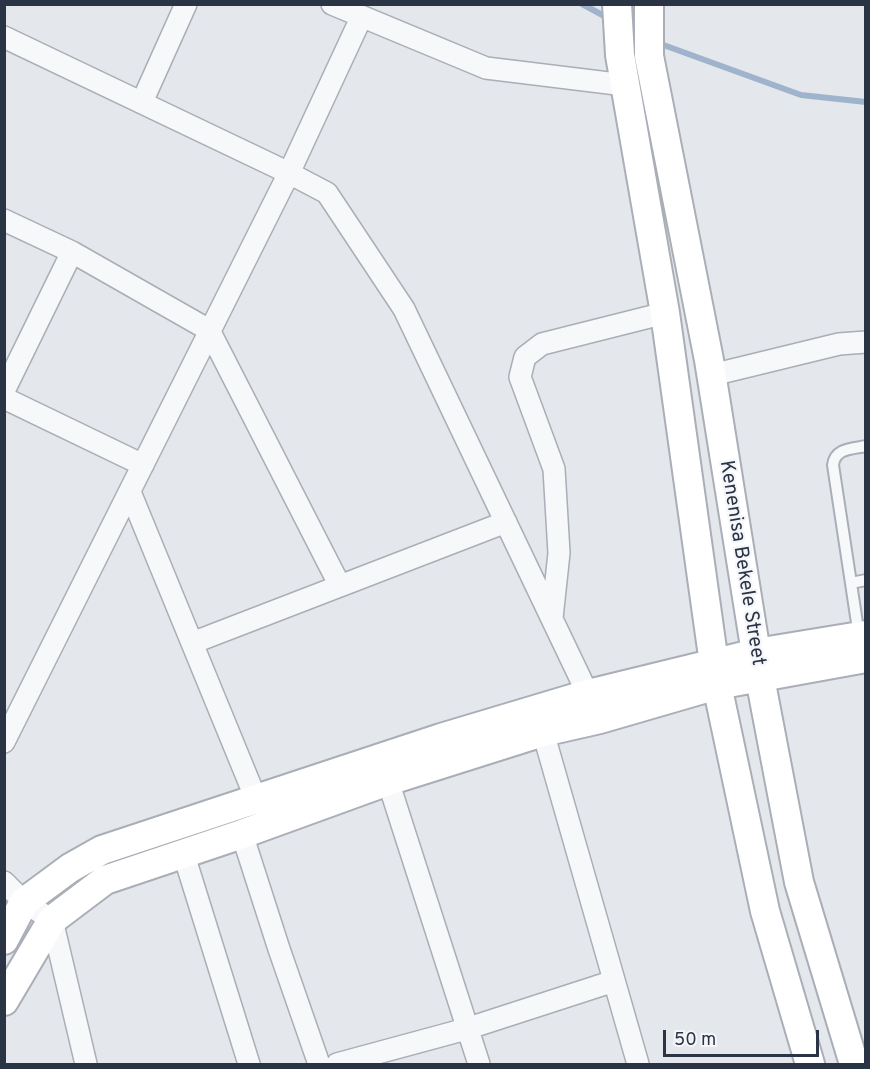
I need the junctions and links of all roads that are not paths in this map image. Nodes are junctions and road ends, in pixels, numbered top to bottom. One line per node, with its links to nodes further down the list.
1 (186, 4): 8 (street)
2 (332, 4): 5 (street)
3 (617, 4): 7 (main road, Kenenisa Bekele Street)
4 (649, 4): 15 (main road, Kenenisa Bekele Street)
5 (361, 18): 7 (street); 9 (street)
6 (4, 37): 8 (street)
7 (625, 85): 12 (main road, Kenenisa Bekele Street)
8 (142, 102): 9 (street)
9 (289, 173): 13 (street); 21 (street)
10 (4, 220): 11 (street)
11 (72, 252): 13 (street); 16 (street)
12 (665, 313): 25 (street); 29 (main road, Kenenisa Bekele Street)
13 (209, 330): 19 (street); 24 (street)
14 (866, 342): 15 (street)
15 (712, 375): 28 (main road, Kenenisa Bekele Street)
16 (4, 391)
17 (4, 398): 19 (street)
18 (866, 446): 23 (lane)
19 (143, 465): 20 (street)
20 (130, 492): 26 (street); 32 (street)
21 (506, 522): 24 (street); 25 (street)
22 (866, 580): 23 (lane)
23 (851, 583): 27 (lane)
24 (340, 586): 26 (street)
25 (552, 618): 30 (street)
26 (192, 643): 34 (street)
27 (863, 643): 28 (main road)
28 (758, 665): 29 (main road); 50 (main road, Kenenisa Bekele Street)
29 (715, 674): 30 (main road); 49 (main road, Kenenisa Bekele Street)
30 (594, 707): 31 (main road); 34 (main road)
31 (543, 732): 33 (main road); 40 (street)
32 (4, 742)
33 (388, 781): 35 (main road); 42 (street)
34 (256, 799): 37 (main road)
35 (242, 834): 36 (main road); 45 (street)
36 (183, 852): 38 (main road); 44 (street)
37 (14, 892): 38 (street); 39 (main road)
38 (52, 920): 41 (main road); 43 (street)
39 (4, 940)
40 (614, 981): 42 (street); 48 (street)
41 (4, 1000)
42 (466, 1029): 46 (street); 47 (street)
43 (86, 1065)
44 (249, 1065)
45 (320, 1065)
46 (338, 1065)
47 (479, 1065)
48 (638, 1065)
49 (810, 1065)
50 (854, 1065)

